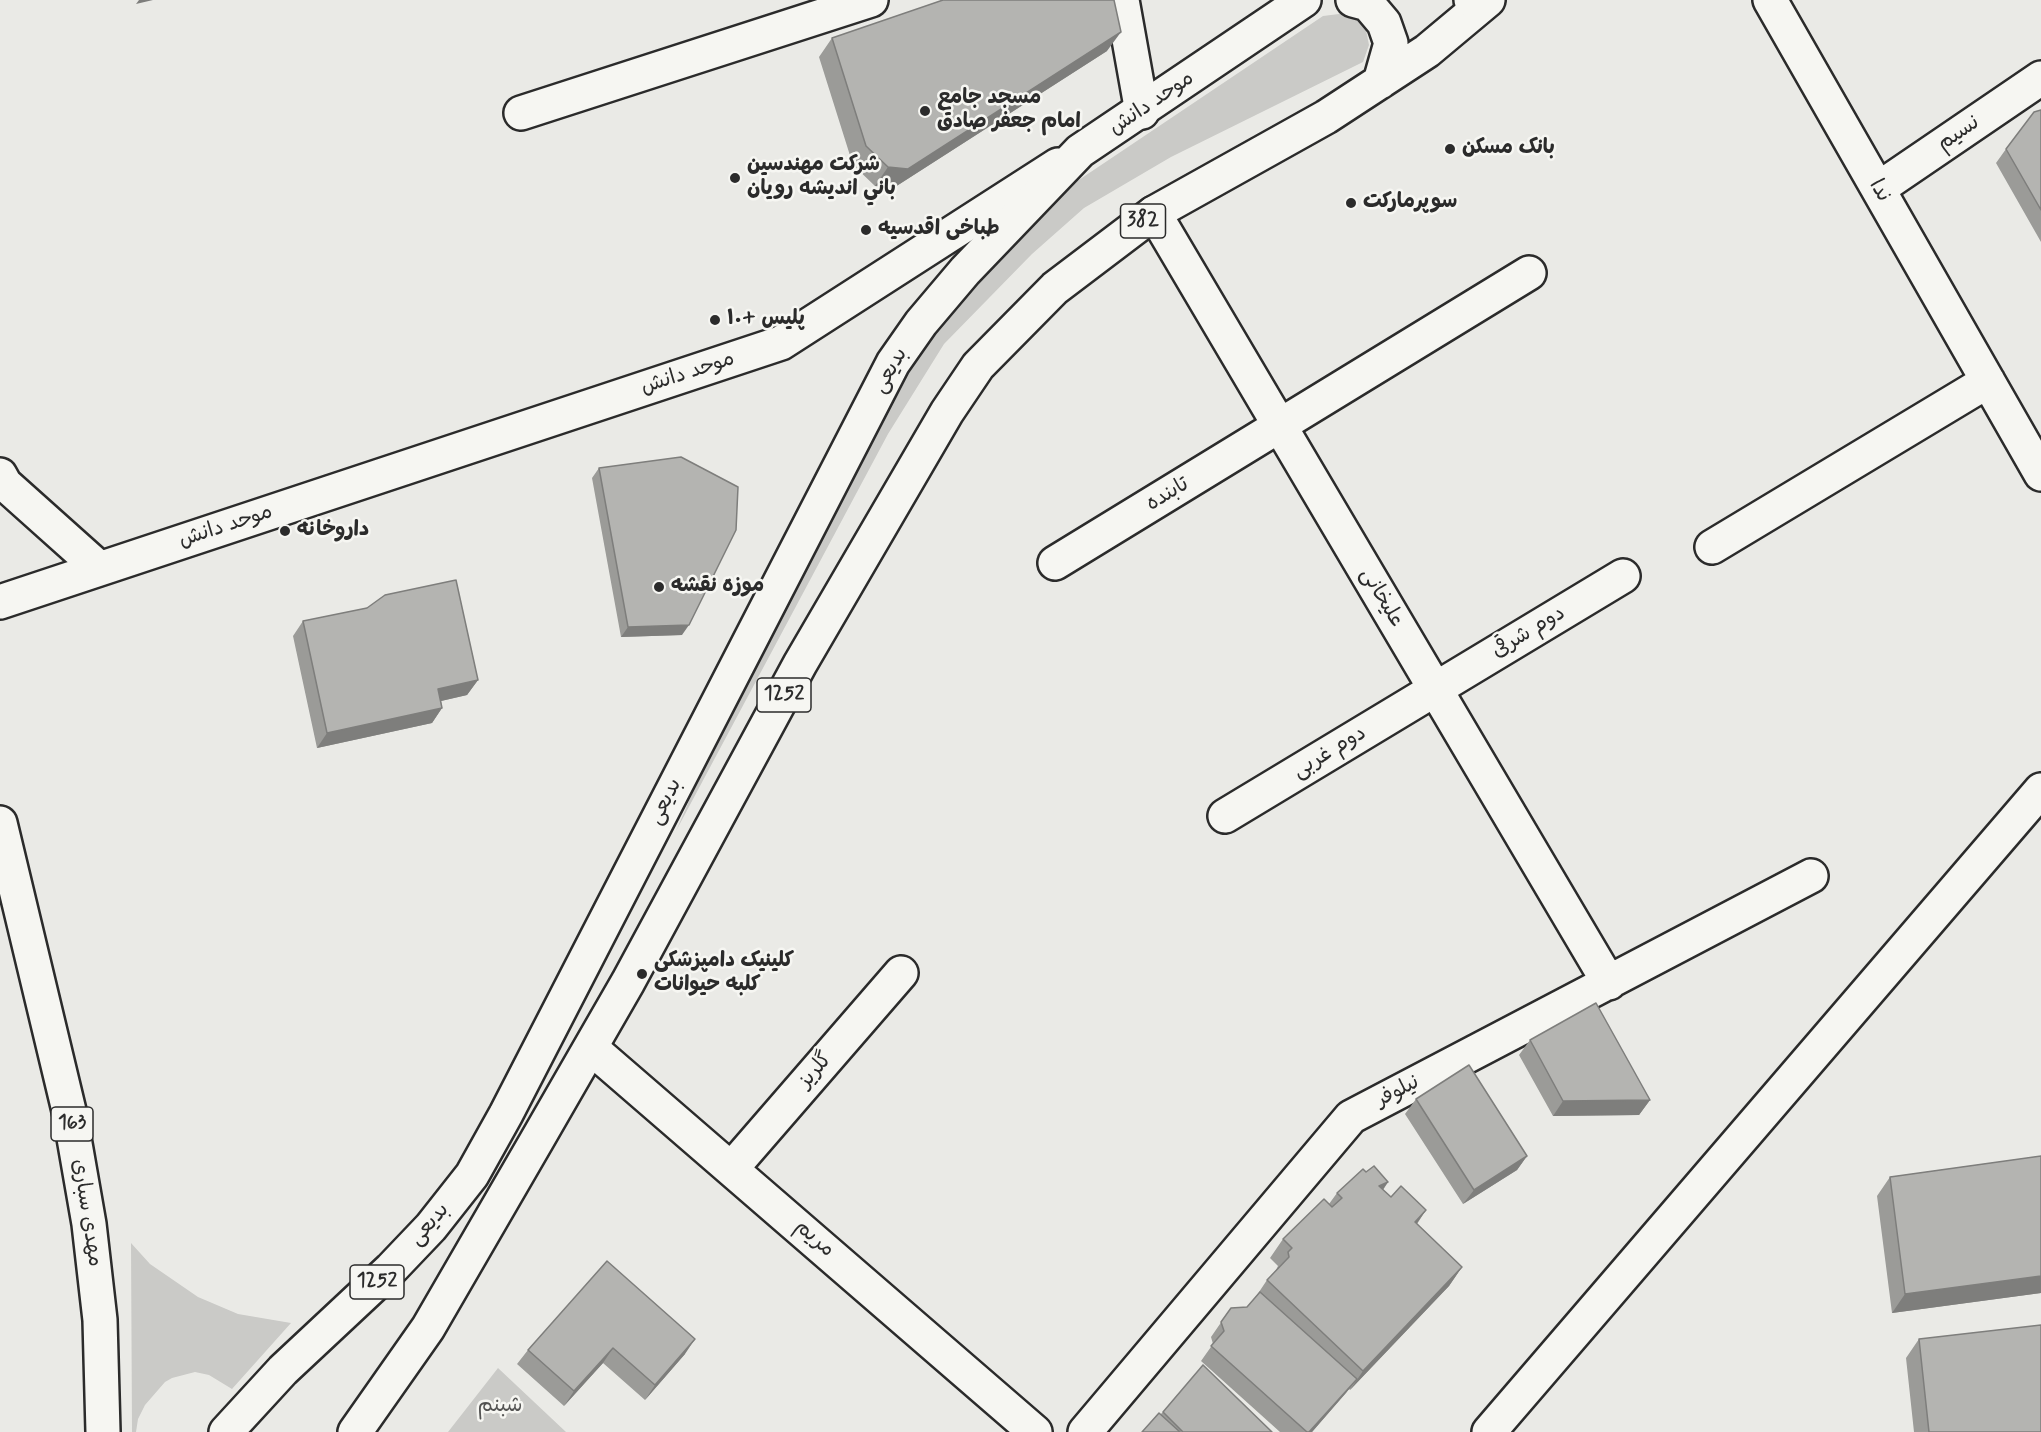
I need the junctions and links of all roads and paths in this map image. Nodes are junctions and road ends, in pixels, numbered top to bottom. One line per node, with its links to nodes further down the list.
1 (871, 0): 10 (street)
2 (1122, 0): 9 (street)
3 (1353, 0): 8 (street)
4 (1488, 0): 8 (street, 382)
5 (1770, 0): 12 (street, ندا)
6 (1308, 2): 9 (street, موحد دانش)
7 (2041, 78): 12 (street, نسیم)
8 (1380, 82): 13 (street, 382)
9 (1142, 112): 11 (street, موحد دانش)
10 (521, 113)
11 (1080, 151): 22 (street, موحد دانش); 35 (street, بدیعی / 1252)
12 (1878, 189): 15 (street, ندا)
13 (1154, 213): 16 (street, 382); 17 (street, علیخانی)
14 (1529, 273): 17 (street, تابنده)
15 (1988, 381): 18 (street, ندا); 20 (street)
16 (947, 412): 32 (street, 1252)
17 (1280, 427): 21 (street, تابنده); 25 (street, علیخانی)
18 (2041, 474)
19 (0, 475): 22 (street)
20 (1712, 548)
21 (1055, 563)
22 (100, 568): 24 (street, موحد دانش)
23 (1623, 576): 25 (street, دوم شرقی)
24 (0, 602)
25 (1436, 690): 27 (street, دوم غربی); 31 (street, علیخانی)
26 (2041, 790): 39 (street)
27 (1225, 816)
28 (0, 823): 34 (street, مهدی سباری / 163)
29 (1811, 876): 31 (street, نیلوفر)
30 (901, 974): 33 (street, گلریز)
31 (1609, 983): 38 (street, نیلوفر)
32 (591, 1048): 33 (street, مریم); 36 (street, 1252)
33 (732, 1168): 37 (street, مریم)
34 (103, 1432)
35 (226, 1432)
36 (355, 1432)
37 (1035, 1432)
38 (1085, 1432)
39 (1489, 1432)

